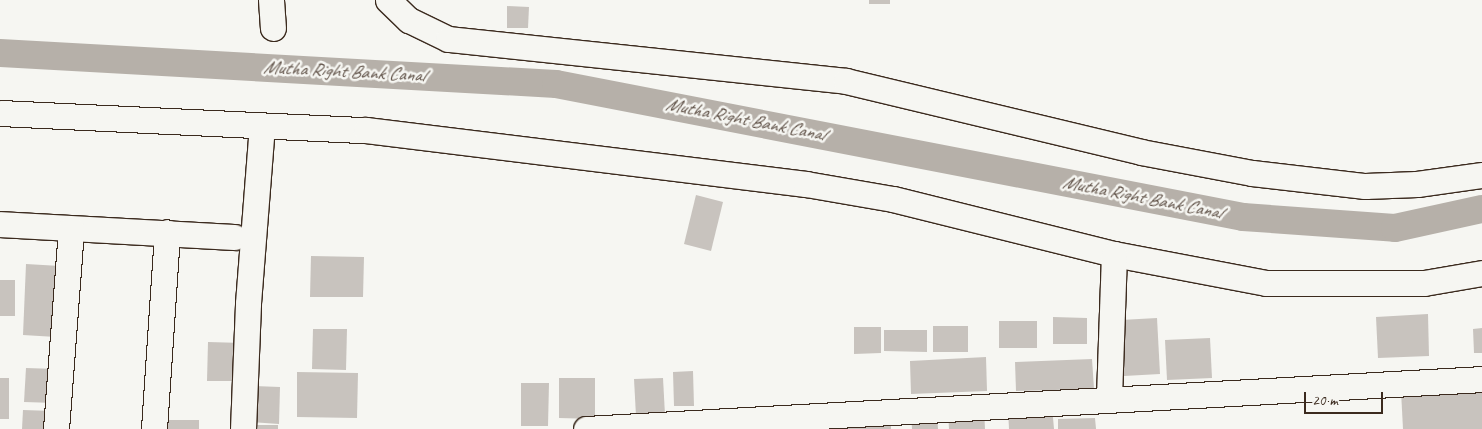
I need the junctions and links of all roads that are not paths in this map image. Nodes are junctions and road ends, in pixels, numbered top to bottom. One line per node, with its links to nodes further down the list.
1 (271, 0): 3 (street)
2 (388, 0): 6 (street)
3 (272, 28)
4 (0, 113): 5 (street)
5 (262, 127): 11 (street); 17 (street)
6 (1482, 175)
7 (0, 224): 8 (street)
8 (70, 229): 9 (street); 15 (street)
9 (167, 232): 10 (street); 16 (street)
10 (235, 237)
11 (1114, 254): 12 (street); 14 (street)
12 (1482, 273)
13 (1482, 379): 14 (street)
14 (1109, 397): 18 (street)
15 (56, 429)
16 (154, 429)
17 (243, 429)
18 (586, 429)

